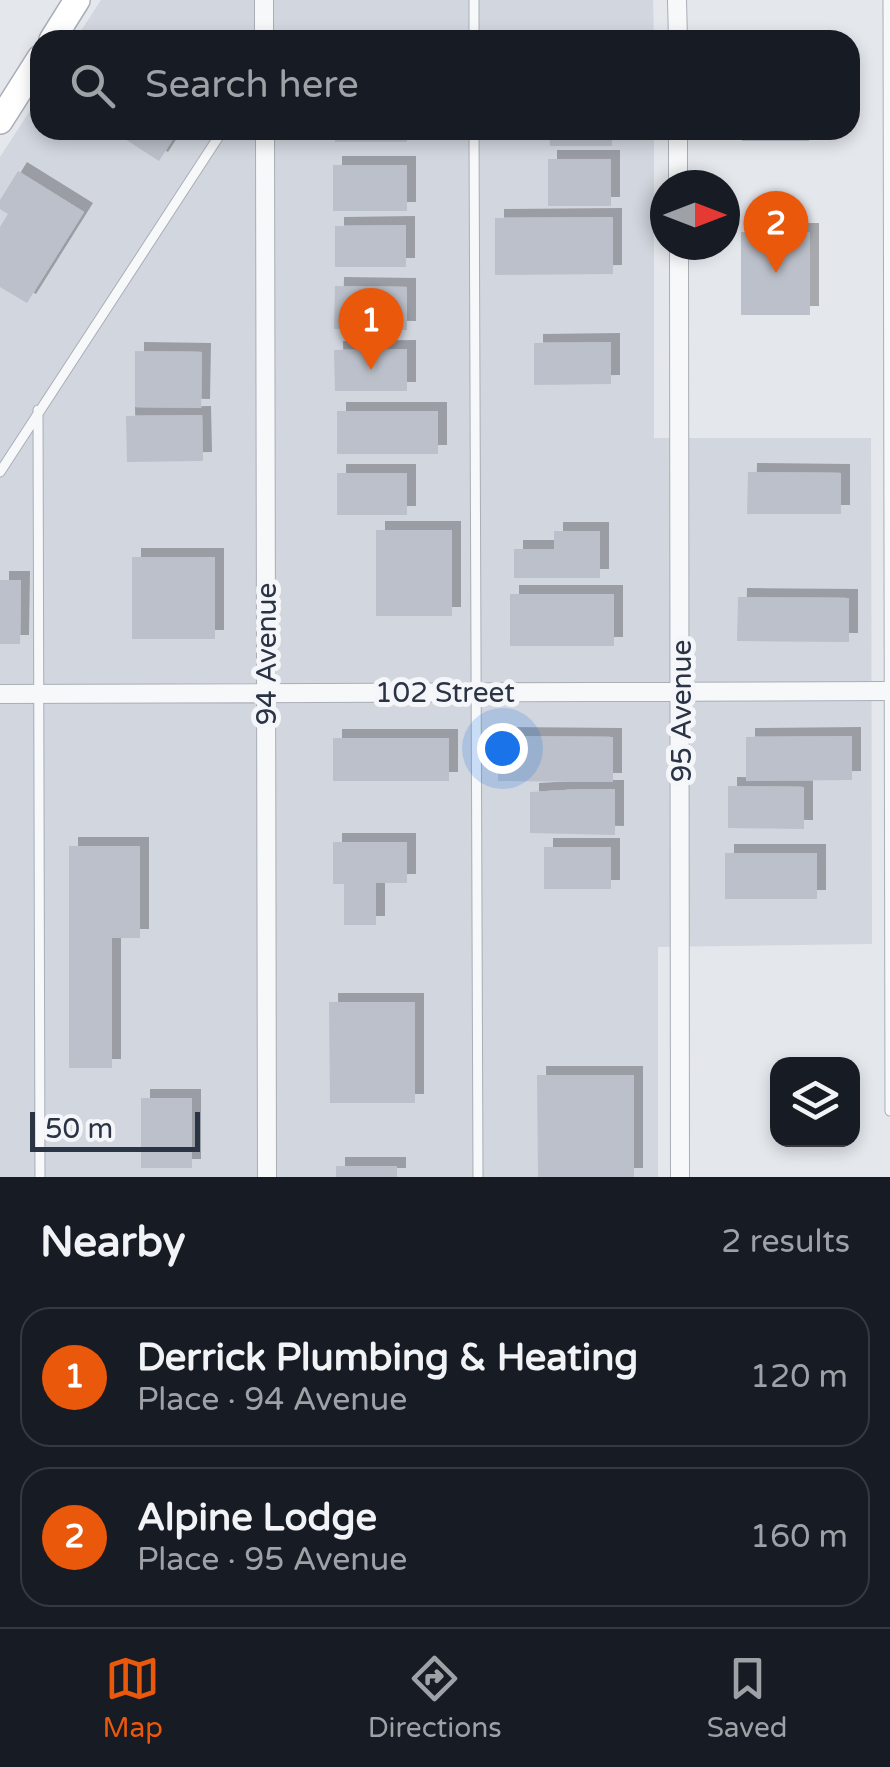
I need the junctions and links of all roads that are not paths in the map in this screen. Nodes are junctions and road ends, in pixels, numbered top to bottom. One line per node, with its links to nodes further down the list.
1 (77, 0): 6 (street)
2 (264, 0): 7 (street)
3 (474, 0): 8 (lane)
4 (678, 0): 9 (street)
5 (888, 0): 20 (lane)
6 (58, 30)
7 (264, 30)
8 (474, 30)
9 (678, 30)
10 (30, 74): 11 (street)
11 (0, 121)
12 (216, 140): 18 (lane)
13 (265, 140): 21 (street, 94 Avenue)
14 (474, 140): 23 (lane)
15 (678, 140): 16 (street)
16 (678, 170)
17 (679, 260): 22 (street, 95 Avenue)
18 (38, 410): 19 (lane); 25 (lane)
19 (0, 472)
20 (889, 691): 22 (street, 102 Street); 26 (lane)
21 (266, 692): 23 (street, 102 Street); 25 (street, 102 Street); 28 (street, 94 Avenue)
22 (682, 692): 23 (street, 102 Street); 30 (street, 95 Avenue)
23 (474, 693): 29 (lane)
24 (0, 694): 25 (street, 102 Street)
25 (41, 694): 27 (lane)
26 (890, 1111)
27 (40, 1177)
28 (267, 1177)
29 (478, 1177)
30 (680, 1177)

